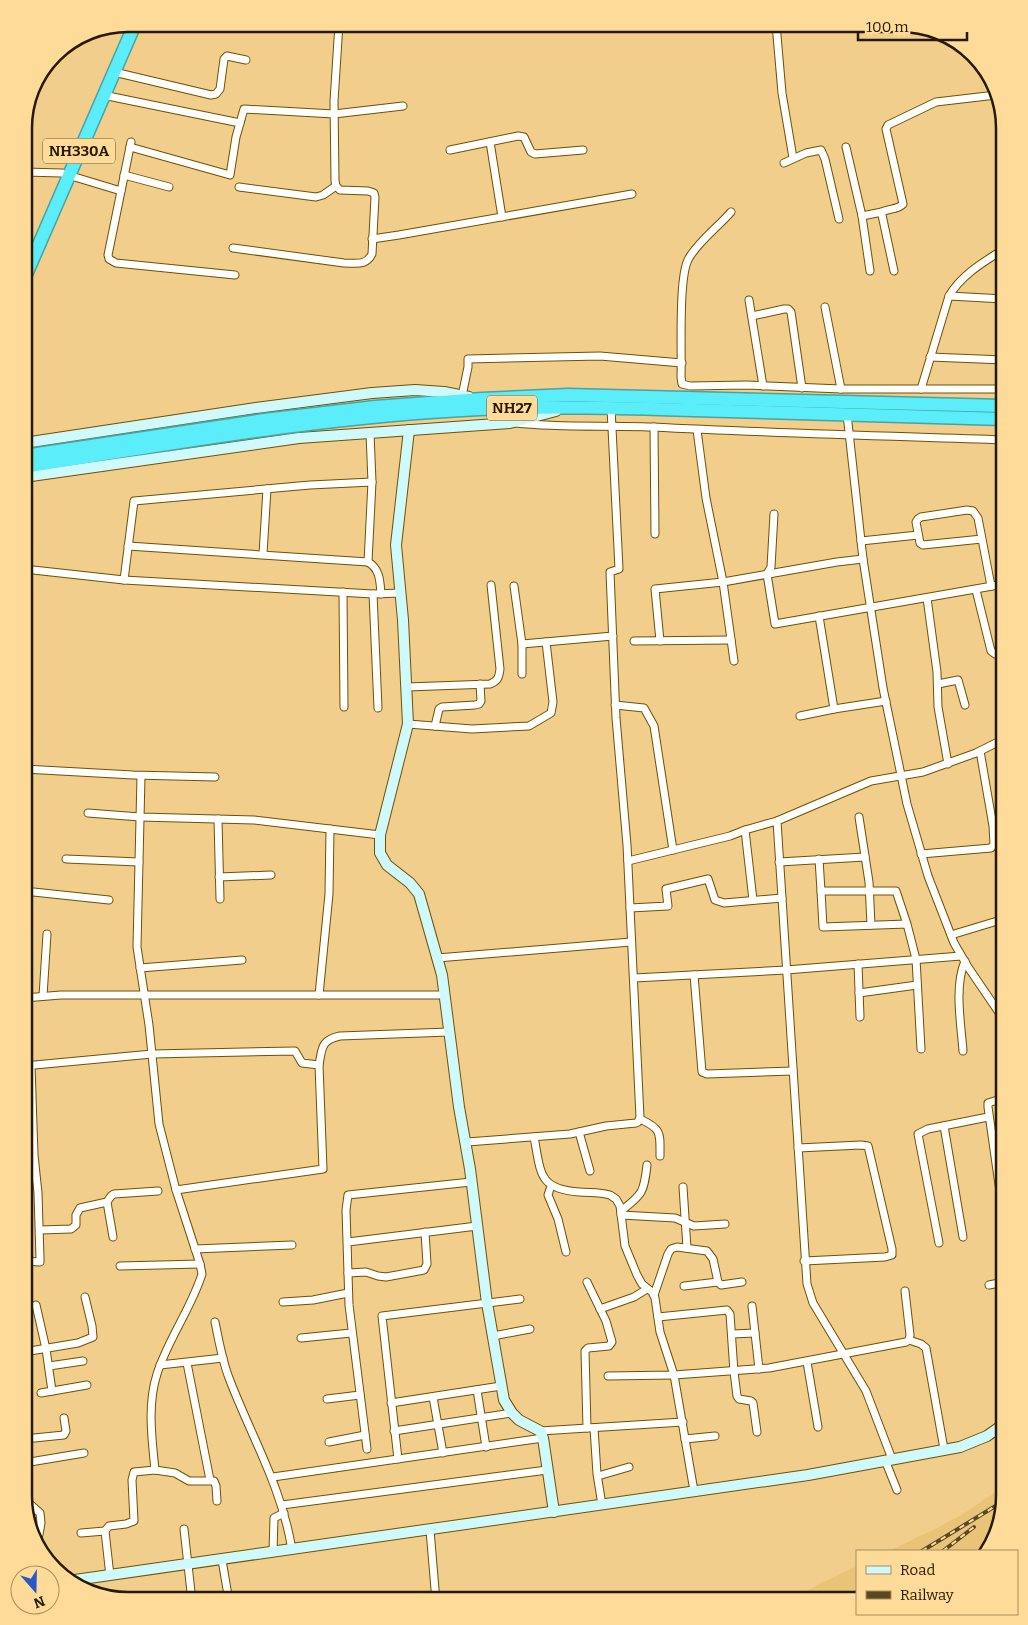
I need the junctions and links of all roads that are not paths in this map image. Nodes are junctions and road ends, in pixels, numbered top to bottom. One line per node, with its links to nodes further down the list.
1 (124, 33): 19 (highway, NH330A)
2 (131, 33): 6 (highway, NH330A)
3 (338, 33): 10 (street)
4 (777, 33): 16 (street)
5 (246, 60): 6 (street)
6 (114, 72): 7 (highway, NH330A)
7 (103, 96): 11 (street); 19 (highway, NH330A)
8 (989, 96): 27 (street)
9 (403, 106): 10 (street)
10 (334, 114): 11 (street); 21 (street)
11 (240, 123): 20 (street)
12 (490, 142): 14 (street); 15 (street); 29 (street)
13 (846, 147): 28 (street)
14 (450, 150)
15 (583, 150)
16 (793, 158): 17 (street); 30 (street)
17 (784, 163)
18 (33, 172): 19 (street)
19 (65, 174): 24 (street); 32 (highway, NH330A); 35 (highway, NH330A)
20 (124, 175): 22 (street); 24 (street)
21 (336, 186): 23 (street); 31 (street)
22 (170, 187)
23 (239, 187)
24 (121, 191): 38 (street)
25 (632, 194): 29 (street)
26 (731, 212): 46 (street)
27 (882, 212): 28 (street); 36 (street)
28 (862, 216): 37 (street)
29 (502, 217): 31 (street)
30 (839, 219)
31 (372, 239): 33 (street)
32 (33, 244)
33 (233, 248)
34 (996, 255): 39 (street)
35 (33, 256)
36 (894, 270)
37 (870, 271)
38 (234, 275)
39 (949, 296): 40 (street); 44 (street)
40 (996, 299)
41 (749, 300): 43 (street)
42 (825, 307): 50 (street)
43 (752, 316): 48 (street); 49 (street)
44 (930, 357): 45 (street); 51 (street)
45 (996, 360)
46 (682, 363): 47 (street); 53 (street)
47 (683, 384): 48 (street); 54 (street)
48 (763, 386): 49 (street)
49 (802, 388): 50 (street)
50 (841, 389): 51 (street)
51 (921, 389): 52 (street)
52 (996, 389)
53 (462, 396): 55 (street); 69 (street)
54 (682, 397): 55 (highway, NH27); 56 (highway, NH27)
55 (482, 399): 70 (highway, NH27)
56 (996, 406)
57 (569, 407): 58 (highway, NH27); 61 (street); 71 (highway, NH27)
58 (611, 408): 59 (highway, NH27); 62 (street)
59 (847, 414): 60 (highway, NH27); 67 (street)
60 (996, 419)
61 (510, 423): 62 (street); 64 (street)
62 (610, 426): 63 (street); 99 (street)
63 (654, 427): 65 (street); 76 (street)
64 (409, 430): 66 (street); 94 (street)
65 (697, 430): 67 (street); 87 (street)
66 (370, 432): 72 (street); 73 (street)
67 (849, 435): 68 (street); 79 (street)
68 (996, 440)
69 (33, 442)
70 (33, 455)
71 (33, 466)
72 (33, 476)
73 (372, 482): 74 (street); 83 (street)
74 (267, 489): 80 (street); 81 (street)
75 (774, 514): 85 (street)
76 (655, 534)
77 (918, 535): 78 (street); 78 (street); 79 (street)
78 (982, 538): 91 (street)
79 (861, 541): 82 (street)
80 (128, 546): 81 (street); 86 (street)
81 (263, 554): 83 (street)
82 (863, 559): 85 (street); 97 (street)
83 (368, 562): 95 (street)
84 (33, 570): 86 (street)
85 (767, 574): 87 (street); 98 (street)
86 (124, 580): 93 (street)
87 (723, 582): 100 (street); 102 (street)
88 (996, 585): 91 (street)
89 (492, 586): 108 (street)
90 (514, 586): 104 (street)
91 (992, 586): 92 (street)
92 (976, 590): 96 (street); 105 (street)
93 (343, 592): 95 (street); 114 (street)
94 (401, 593): 95 (street); 110 (street)
95 (376, 594): 115 (street)
96 (927, 598): 97 (street); 109 (street)
97 (871, 608): 98 (street); 111 (street)
98 (819, 616): 116 (street)
99 (613, 636): 103 (street); 113 (street)
100 (731, 640): 102 (street); 106 (street)
101 (634, 641): 102 (street)
102 (660, 641)
103 (546, 642): 104 (street); 119 (street)
104 (522, 644): 107 (street)
105 (996, 654)
106 (734, 661)
107 (522, 674)
108 (480, 684): 110 (street); 119 (street)
109 (938, 684): 112 (street); 122 (street)
110 (407, 687): 118 (street)
111 (886, 701): 116 (street); 126 (street)
112 (965, 705)
113 (615, 706): 135 (street); 140 (street)
114 (344, 707)
115 (378, 708)
116 (834, 709): 117 (street)
117 (800, 716)
118 (408, 724): 119 (street); 134 (street)
119 (436, 726)
120 (996, 744): 121 (street)
121 (980, 751): 122 (street); 136 (street)
122 (948, 764): 126 (street)
123 (33, 769): 124 (street)
124 (141, 776): 125 (street); 128 (street)
125 (215, 777)
126 (900, 777): 131 (street); 136 (street)
127 (88, 813): 128 (street)
128 (140, 817): 130 (street); 141 (street)
129 (859, 817): 137 (street)
130 (218, 819): 132 (street); 144 (street)
131 (776, 821): 133 (street); 142 (street)
132 (330, 829): 134 (street); 171 (street)
133 (745, 830): 135 (street); 151 (street)
134 (380, 835): 159 (street)
135 (673, 850): 140 (street)
136 (921, 854): 157 (street)
137 (865, 857): 139 (street); 146 (street)
138 (66, 859): 141 (street)
139 (819, 859): 142 (street); 145 (street)
140 (628, 861): 152 (street)
141 (139, 862): 164 (street)
142 (779, 862): 148 (street)
143 (271, 875): 144 (street)
144 (219, 877): 149 (street)
145 (821, 891): 146 (street); 155 (street)
146 (870, 891): 154 (street); 155 (street)
147 (32, 892): 150 (street)
148 (782, 898): 151 (street); 165 (street)
149 (220, 899)
150 (108, 900)
151 (753, 900): 152 (street)
152 (630, 908): 158 (street)
153 (996, 921): 157 (street)
154 (907, 924): 155 (street); 162 (street)
155 (871, 925)
156 (46, 934): 173 (street)
157 (951, 935): 160 (street)
158 (631, 942): 159 (street); 167 (street)
159 (437, 958): 172 (street)
160 (963, 959): 162 (street); 175 (street); 179 (street)
161 (242, 960): 164 (street)
162 (916, 960): 163 (street); 168 (street)
163 (858, 964): 165 (street); 169 (street)
164 (140, 968): 170 (street)
165 (786, 970): 166 (street); 183 (street)
166 (694, 975): 167 (street); 183 (street)
167 (634, 978): 186 (street)
168 (917, 985): 169 (street); 178 (street)
169 (859, 993): 176 (street)
170 (144, 995): 171 (street); 173 (street); 180 (street)
171 (318, 995): 172 (street)
172 (444, 995): 177 (street)
173 (43, 996): 174 (street)
174 (32, 997)
175 (996, 1008)
176 (860, 1018)
177 (449, 1032): 182 (street); 191 (street)
178 (921, 1049)
179 (963, 1051)
180 (152, 1054): 181 (street); 182 (street); 200 (street)
181 (32, 1065)
182 (319, 1065): 200 (street)
183 (793, 1071): 192 (street)
184 (996, 1100): 185 (street)
185 (988, 1118): 187 (street); 195 (street)
186 (640, 1120): 189 (street); 193 (street)
187 (944, 1126): 209 (street); 212 (street)
188 (32, 1129): 207 (street)
189 (579, 1132): 190 (street); 196 (street)
190 (534, 1137): 191 (street); 198 (street)
191 (466, 1142): 197 (street)
192 (798, 1148): 217 (street); 217 (street)
193 (660, 1156)
194 (647, 1164): 203 (street)
195 (996, 1169)
196 (590, 1172)
197 (471, 1182): 206 (street); 211 (street)
198 (551, 1186): 203 (street); 216 (street)
199 (683, 1187): 204 (street)
200 (176, 1190): 215 (street)
201 (158, 1191): 202 (street)
202 (107, 1202): 207 (street); 210 (street)
203 (621, 1213): 204 (street); 228 (street)
204 (685, 1223): 205 (street); 214 (street)
205 (724, 1224)
206 (477, 1226): 208 (street); 235 (street)
207 (40, 1230): 218 (street)
208 (425, 1232): 211 (street); 221 (street)
209 (963, 1236)
210 (113, 1237)
211 (348, 1242): 221 (street)
212 (939, 1243)
213 (292, 1245): 215 (street)
214 (687, 1248): 223 (street); 231 (street)
215 (195, 1249): 219 (street)
216 (566, 1252)
217 (804, 1261): 250 (street)
218 (32, 1262)
219 (200, 1264): 220 (street); 255 (street)
220 (120, 1266)
221 (348, 1273): 230 (street)
222 (587, 1282): 238 (street)
223 (718, 1282): 224 (street); 227 (street)
224 (742, 1282)
225 (996, 1284): 226 (street)
226 (989, 1285)
227 (684, 1286)
228 (648, 1289): 231 (street); 238 (street)
229 (905, 1291): 247 (street)
230 (348, 1292): 234 (street); 242 (street)
231 (654, 1295): 239 (street)
232 (85, 1297): 248 (street)
233 (520, 1299): 235 (street)
234 (283, 1302)
235 (487, 1303): 245 (street); 269 (street)
236 (36, 1305): 248 (street)
237 (752, 1306): 243 (street)
238 (600, 1309): 276 (street)
239 (658, 1317): 244 (street); 259 (street)
240 (215, 1322): 251 (street)
241 (530, 1329): 245 (street)
242 (351, 1333): 246 (street); 266 (street)
243 (755, 1333): 244 (street); 257 (street)
244 (732, 1334): 258 (street)
245 (492, 1336): 262 (street)
246 (301, 1338)
247 (909, 1340): 250 (street); 288 (street)
248 (46, 1349): 249 (street); 256 (street)
249 (32, 1351)
250 (845, 1355): 253 (street); 292 (street)
251 (223, 1358): 254 (street); 298 (street)
252 (83, 1360): 256 (street)
253 (807, 1362): 257 (street); 275 (street)
254 (187, 1363): 255 (street); 299 (street)
255 (160, 1365): 295 (street)
256 (49, 1366): 264 (street)
257 (759, 1370): 258 (street)
258 (734, 1372): 259 (street); 279 (street)
259 (674, 1375): 260 (street); 273 (street)
260 (608, 1376)
261 (87, 1385): 264 (street)
262 (501, 1386): 263 (street); 270 (street)
263 (477, 1390): 267 (street); 272 (street)
264 (52, 1391): 265 (street)
265 (41, 1393)
266 (360, 1394): 268 (street); 280 (street)
267 (434, 1396): 269 (street); 274 (street)
268 (327, 1399)
269 (391, 1403): 278 (street)
270 (512, 1413): 272 (street); 281 (street)
271 (64, 1418): 283 (street)
272 (482, 1418): 274 (street); 286 (street)
273 (683, 1422): 276 (street); 284 (street)
274 (438, 1425): 278 (street); 290 (street)
275 (818, 1427)
276 (590, 1428): 281 (street); 297 (street)
277 (996, 1430): 288 (street)
278 (394, 1431): 291 (street)
279 (757, 1432)
280 (365, 1435): 285 (street); 287 (street)
281 (542, 1435): 286 (street); 296 (street)
282 (715, 1436): 284 (street)
283 (32, 1438)
284 (686, 1439): 301 (street)
285 (329, 1442)
286 (486, 1447): 290 (street)
287 (367, 1449)
288 (944, 1449): 292 (street)
289 (84, 1453): 293 (street)
290 (443, 1453): 291 (street)
291 (398, 1459): 298 (street)
292 (888, 1460): 300 (street); 301 (street)
293 (32, 1462)
294 (628, 1467): 297 (street)
295 (155, 1470): 299 (street); 310 (street)
296 (547, 1470): 303 (street); 306 (street)
297 (598, 1476): 304 (street)
298 (273, 1477): 303 (street)
299 (210, 1480): 302 (street)
300 (897, 1490)
301 (694, 1491): 304 (street)
302 (217, 1501)
303 (282, 1505): 307 (street)
304 (602, 1505): 306 (street)
305 (33, 1507): 311 (street)
306 (554, 1512): 309 (street)
307 (284, 1513): 313 (street); 314 (street)
308 (184, 1529): 316 (street)
309 (430, 1530): 313 (street); 321 (street)
310 (105, 1531): 312 (street); 317 (street)
311 (40, 1532)
312 (81, 1534)
313 (292, 1550): 314 (street)
314 (273, 1552): 315 (street)
315 (222, 1560): 316 (street); 320 (street)
316 (187, 1565): 317 (street); 319 (street)
317 (110, 1576): 318 (street)
318 (81, 1580)
319 (191, 1592)
320 (227, 1592)
321 (435, 1592)

